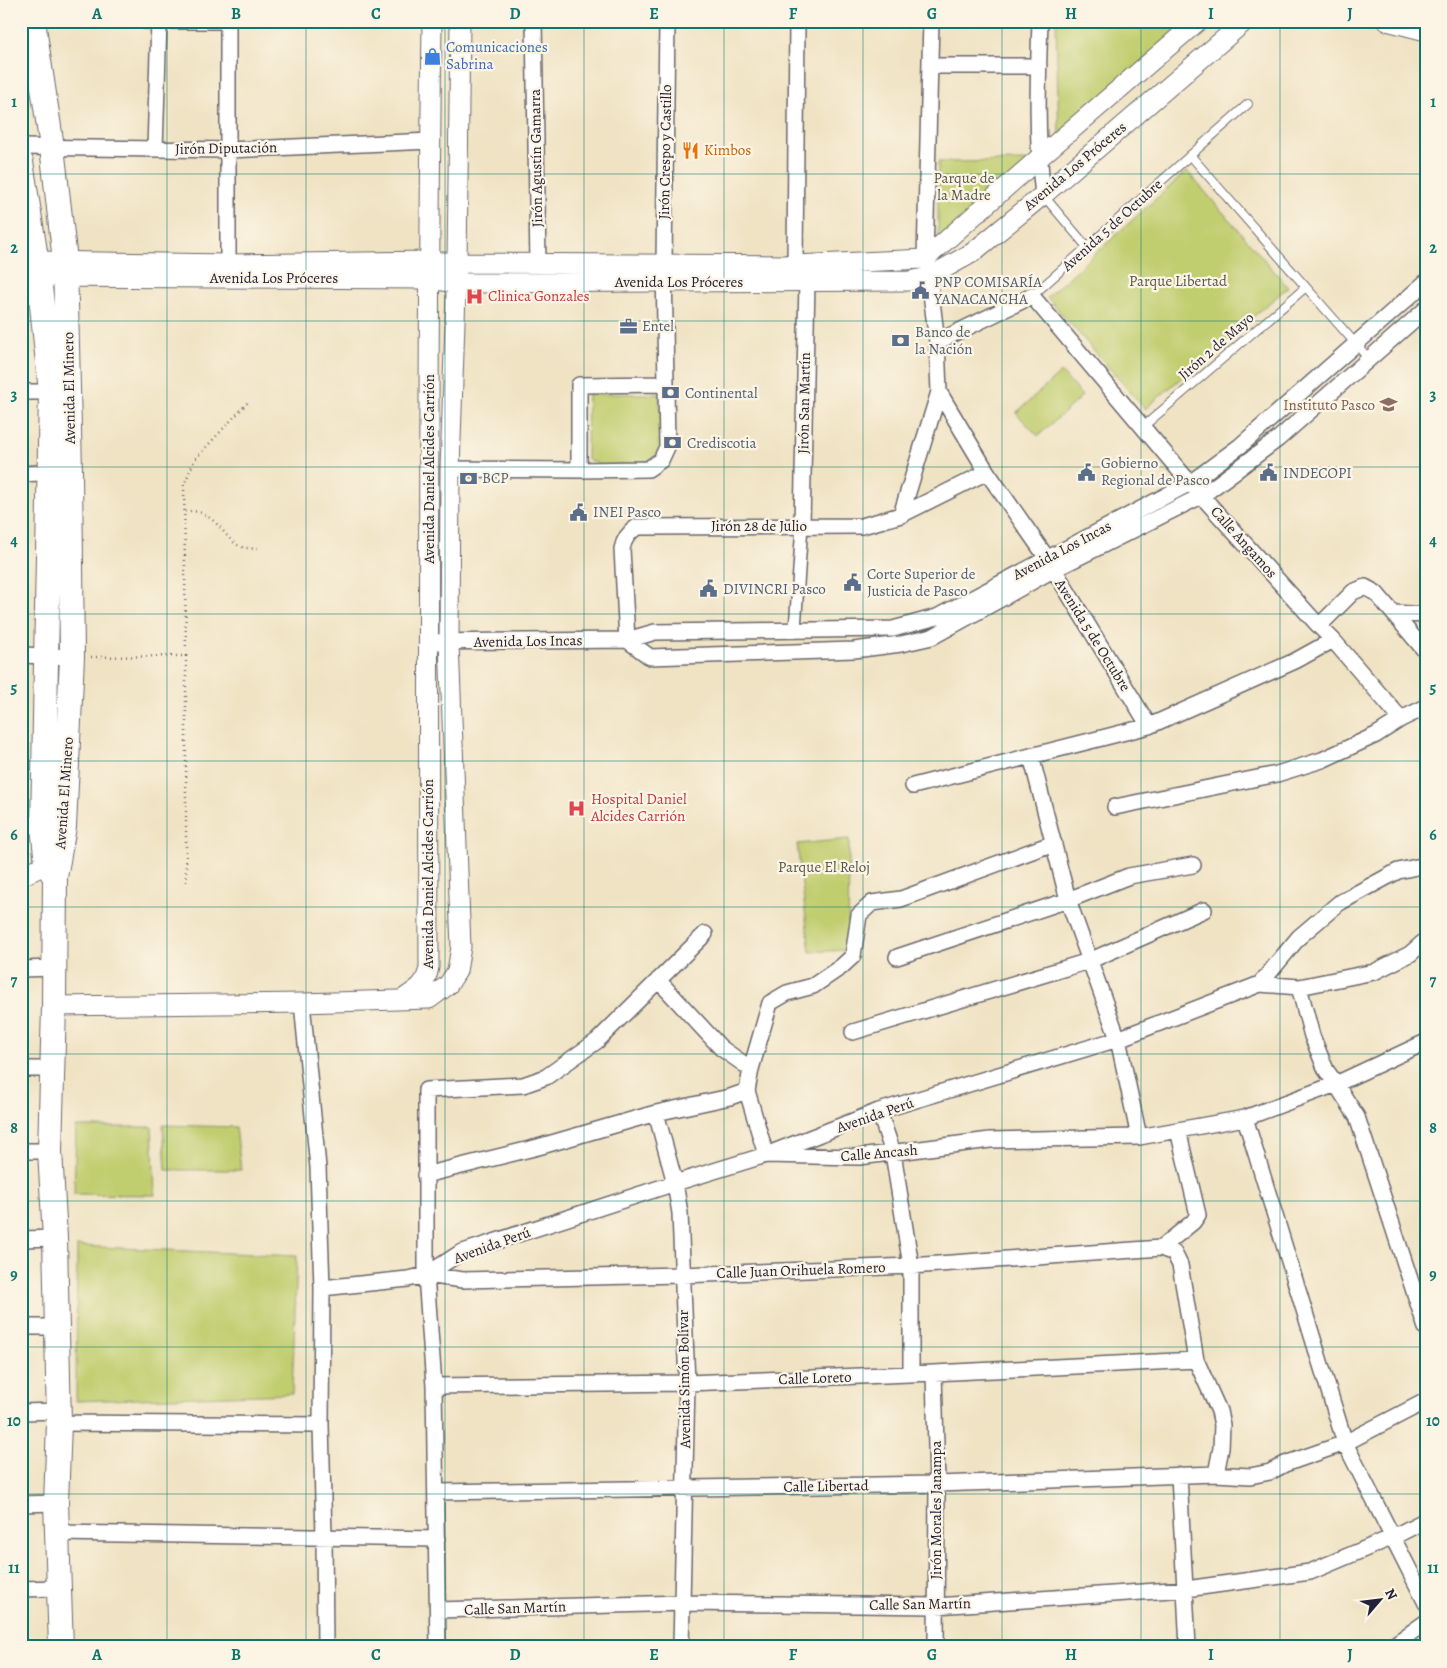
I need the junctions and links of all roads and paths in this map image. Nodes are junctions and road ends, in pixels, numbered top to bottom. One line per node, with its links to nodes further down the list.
1 (33, 21): 21 (main road, Avenida El Minero)
2 (145, 21): 14 (street)
3 (228, 21): 14 (street); 23 (street)
4 (432, 21): 19 (street, Avenida Daniel Alcides Carrión)
5 (460, 21): 31 (street, Avenida Daniel Alcides Carrión)
6 (534, 21): 32 (street, Jirón Agustín Gamarra)
7 (667, 21): 37 (street, Jirón Crespo y Castillo)
8 (797, 21): 33 (street)
9 (931, 21): 16 (street)
10 (1040, 21): 17 (street)
11 (1198, 21): 25 (street, Avenida Los Próceres)
12 (1245, 21): 27 (street, Avenida Los Próceres)
13 (1388, 21): 15 (street)
14 (159, 22): 22 (street)
15 (1426, 31)
16 (931, 66): 17 (street); 29 (street)
17 (1039, 66): 25 (street)
18 (1248, 104): 24 (lane, Avenida 5 de Octubre)
19 (431, 140): 23 (street, Jirón Diputación); 36 (street, Avenida Daniel Alcides Carrión)
20 (21, 147): 21 (street, Jirón Diputación)
21 (52, 147): 22 (street, Jirón Diputación); 35 (main road, Avenida El Minero)
22 (155, 149): 23 (street, Jirón Diputación)
23 (228, 150): 30 (street)
24 (1190, 155): 28 (lane, Avenida 5 de Octubre); 42 (lane)
25 (1039, 158): 27 (street); 29 (street, Avenida Los Próceres)
26 (21, 162): 34 (main road, Avenida El Minero)
27 (1043, 195): 28 (lane); 38 (street, Avenida Los Próceres)
28 (1087, 247): 43 (lane, Avenida 5 de Octubre)
29 (925, 259): 33 (street, Avenida Los Próceres)
30 (228, 264): 35 (street, Avenida Los Próceres); 36 (street, Avenida Los Próceres)
31 (457, 264): 32 (street, Avenida Los Próceres); 36 (street, Avenida Los Próceres); 40 (street, Avenida Daniel Alcides Carrión)
32 (538, 264): 37 (street, Avenida Los Próceres)
33 (795, 265): 37 (street, Avenida Los Próceres)
34 (30, 269): 35 (street, Avenida Los Próceres); 48 (main road, Avenida El Minero)
35 (66, 269): 36 (street, Avenida Los Próceres); 48 (main road, Avenida El Minero)
36 (430, 270): 40 (street, Avenida Los Próceres); 50 (street, Avenida Daniel Alcides Carrión)
37 (664, 273): 39 (street, Avenida Los Próceres); 40 (street, Avenida Los Próceres); 49 (street, Jirón Crespo y Castillo)
38 (929, 277): 39 (street, Avenida Los Próceres); 45 (street)
39 (807, 281): 66 (street, Jirón San Martín)
40 (457, 282): 51 (street, Avenida Daniel Alcides Carrión)
41 (1426, 282): 46 (street, Avenida Los Incas)
42 (1306, 287): 46 (lane); 56 (lane, Jirón 2 de Mayo)
43 (1032, 296): 45 (street, Avenida 5 de Octubre); 56 (street, Calle Angamos)
44 (1426, 309): 47 (street, Avenida Los Incas)
45 (937, 342): 54 (street)
46 (1356, 344): 47 (lane); 62 (street, Avenida Los Incas)
47 (1369, 360): 63 (street, Avenida Los Incas)
48 (58, 368): 53 (main road, Avenida El Minero); 59 (main road, Avenida El Minero)
49 (666, 384): 58 (street, Jirón Crespo y Castillo); 58 (street)
50 (429, 390): 51 (street); 68 (street, Avenida Daniel Alcides Carrión)
51 (453, 391): 57 (street, Avenida Daniel Alcides Carrión)
52 (21, 392): 53 (street)
53 (51, 392): 59 (main road, Avenida El Minero)
54 (939, 392): 60 (street, Avenida 5 de Octubre); 65 (street)
55 (250, 400): 64 (path)
56 (1144, 426): 62 (street, Calle Angamos)
57 (450, 469): 58 (street, Jirón Crespo y Castillo); 69 (street, Avenida Daniel Alcides Carrión)
58 (579, 470)
59 (60, 472): 61 (street); 83 (main road, Avenida El Minero); 85 (main road, Avenida El Minero)
60 (988, 472): 65 (street, Jirón 28 de Julio); 70 (street, Avenida 5 de Octubre)
61 (21, 474)
62 (1190, 483): 63 (street, Calle Angamos); 70 (street, Avenida Los Incas)
63 (1203, 496): 70 (street, Avenida Los Incas); 74 (street, Calle Angamos)
64 (184, 511): 67 (path); 84 (path)
65 (902, 515): 66 (street, Jirón 28 de Julio)
66 (802, 525): 75 (street); 76 (street, Jirón 28 de Julio)
67 (262, 548)
68 (428, 563): 69 (street); 78 (street, Avenida Daniel Alcides Carrión)
69 (449, 564): 79 (street, Avenida Daniel Alcides Carrión)
70 (1050, 564): 71 (street, Avenida Los Incas); 88 (street, Avenida 5 de Octubre)
71 (968, 608): 75 (street, Avenida Los Incas); 80 (street, Avenida Los Incas)
72 (1394, 613): 73 (street); 74 (street); 81 (street)
73 (1426, 615)
74 (1319, 626): 77 (street, Calle Angamos)
75 (795, 629): 76 (street, Avenida Los Incas); 80 (street)
76 (627, 640): 79 (street, Avenida Los Incas); 80 (street, Avenida Los Incas)
77 (1333, 640): 87 (street, Calle Angamos); 88 (street)
78 (428, 642): 79 (street, Avenida Los Incas); 110 (street, Avenida Daniel Alcides Carrión)
79 (449, 643): 110 (street, Avenida Daniel Alcides Carrión)
80 (798, 652)
81 (1426, 652)
82 (21, 655): 83 (street)
83 (45, 655): 85 (street); 92 (main road, Avenida El Minero)
84 (186, 656): 85 (path); 98 (path)
85 (72, 657): 92 (main road, Avenida El Minero)
86 (1426, 707): 87 (street)
87 (1400, 719): 91 (street)
88 (1148, 726): 89 (street)
89 (1031, 756): 90 (street); 93 (street)
90 (913, 786)
91 (1115, 807)
92 (43, 826): 96 (main road, Avenida El Minero)
93 (1054, 843): 99 (street); 118 (street)
94 (1193, 865): 99 (street)
95 (1426, 865): 108 (street)
96 (53, 867): 97 (street); 105 (main road, Avenida El Minero)
97 (21, 876)
98 (186, 882)
99 (1068, 900): 103 (street); 104 (street)
100 (1204, 910): 104 (street)
101 (706, 934): 107 (street)
102 (1426, 940): 109 (street, Avenida Perú)
103 (897, 957)
104 (1089, 961): 113 (street); 114 (street)
105 (54, 968): 106 (street); 112 (main road, Avenida El Minero)
106 (21, 969)
107 (658, 980): 118 (street); 130 (street)
108 (1260, 984): 109 (street, Avenida Perú); 114 (street, Avenida Perú)
109 (1298, 987): 119 (street)
110 (403, 999): 111 (street)
111 (302, 1003): 112 (street); 138 (street)
112 (54, 1006): 117 (main road, Avenida El Minero)
113 (853, 1032)
114 (1118, 1039): 121 (street, Avenida Perú); 125 (street)
115 (1426, 1042): 119 (street, Calle Ancash)
116 (21, 1069): 117 (street)
117 (52, 1069): 127 (main road, Avenida El Minero)
118 (751, 1069): 120 (street)
119 (1336, 1084): 123 (street, Calle Ancash); 141 (street)
120 (747, 1091): 122 (street); 129 (street)
121 (880, 1111): 128 (street); 129 (street, Avenida Perú)
122 (656, 1113): 130 (street); 131 (street, Avenida Simón Bolívar)
123 (1245, 1118): 124 (street, Calle Ancash); 151 (street)
124 (1178, 1130): 125 (street, Calle Ancash); 134 (street)
125 (1139, 1137): 128 (street, Calle Ancash)
126 (21, 1151): 127 (street)
127 (50, 1151): 132 (main road, Avenida El Minero)
128 (893, 1153): 129 (street, Calle Ancash); 135 (street)
129 (766, 1155): 131 (street, Avenida Perú)
130 (426, 1175): 136 (street)
131 (675, 1182): 136 (street, Avenida Perú); 137 (street, Avenida Simón Bolívar)
132 (55, 1238): 133 (street); 140 (main road, Avenida El Minero)
133 (21, 1239)
134 (1167, 1251): 135 (street, Calle Juan Orihuela Romero); 142 (street)
135 (910, 1266): 137 (street, Calle Juan Orihuela Romero); 144 (street)
136 (426, 1274): 137 (street, Calle Juan Orihuela Romero); 138 (street, Avenida Perú); 146 (street)
137 (681, 1275): 145 (street, Avenida Simón Bolívar)
138 (322, 1288): 150 (street)
139 (21, 1327): 140 (street)
140 (56, 1327): 149 (main road, Avenida El Minero)
141 (1426, 1328)
142 (1196, 1360): 143 (street, Calle Loreto); 152 (street)
143 (934, 1373): 144 (street, Calle Loreto); 154 (street, Jirón Morales Janampa)
144 (911, 1374): 145 (street, Calle Loreto)
145 (686, 1383): 146 (street, Calle Loreto); 155 (street, Avenida Simón Bolívar)
146 (434, 1386): 156 (street)
147 (1426, 1400): 151 (street, Calle Libertad)
148 (21, 1412): 149 (street)
149 (58, 1417): 150 (street); 157 (main road, Avenida El Minero)
150 (321, 1425): 161 (street)
151 (1345, 1443): 152 (street, Calle Libertad); 162 (street)
152 (1216, 1474): 153 (street, Calle Libertad)
153 (1179, 1475): 154 (street, Calle Libertad); 166 (street)
154 (937, 1484): 155 (street, Calle Libertad); 169 (street, Jirón Morales Janampa)
155 (685, 1489): 156 (street, Calle Libertad); 167 (street, Avenida Simón Bolívar)
156 (436, 1492): 163 (street)
157 (56, 1503): 158 (street); 160 (main road, Avenida El Minero)
158 (21, 1504)
159 (1426, 1520): 162 (street, Calle San Martín)
160 (57, 1533): 161 (street); 164 (main road, Avenida El Minero)
161 (324, 1537): 163 (street); 173 (street)
162 (1393, 1537): 166 (street, Calle San Martín); 168 (street)
163 (438, 1538): 170 (street)
164 (58, 1588): 165 (street); 172 (main road, Avenida El Minero)
165 (21, 1589)
166 (1186, 1589): 169 (street, Calle San Martín); 177 (street)
167 (682, 1602): 169 (street, Calle San Martín); 170 (street, Calle San Martín); 175 (street, Avenida Simón Bolívar)
168 (1426, 1603)
169 (936, 1606): 176 (street, Jirón Morales Janampa)
170 (438, 1610): 174 (street)
171 (1426, 1622): 178 (street)
172 (61, 1647)
173 (324, 1647)
174 (438, 1647)
175 (681, 1647)
176 (936, 1647)
177 (1188, 1647)
178 (1391, 1647)

